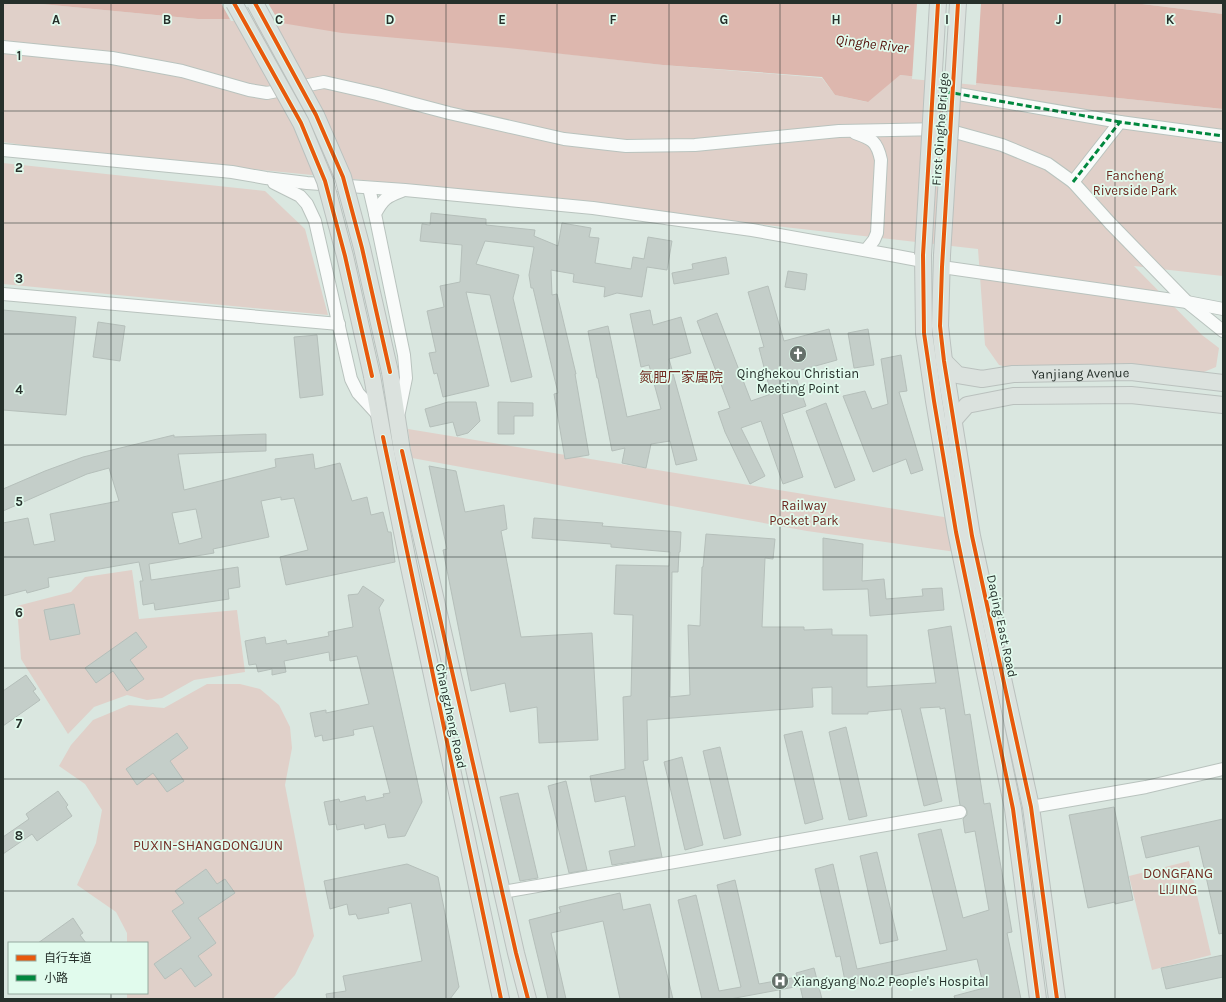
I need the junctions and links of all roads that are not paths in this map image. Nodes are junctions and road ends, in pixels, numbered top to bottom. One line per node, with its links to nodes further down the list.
1 (234, 3): 31 (main road, Changzheng Road, bridge)
2 (255, 3): 33 (main road, Changzheng Road, bridge)
3 (938, 3): 21 (main road, First Qinghe Bridge, bridge)
4 (958, 3): 22 (main road, First Qinghe Bridge, bridge)
5 (3, 47): 8 (street)
6 (1120, 122): 7 (street); 9 (street); 12 (street)
7 (944, 129): 8 (street); 12 (street)
8 (850, 131): 18 (street)
9 (1223, 136)
10 (3, 150): 11 (street)
11 (266, 178): 13 (street); 17 (street)
12 (1073, 182): 24 (street)
13 (307, 183): 14 (street); 17 (street)
14 (369, 188): 15 (street); 16 (street)
15 (405, 190): 16 (street); 19 (street)
16 (375, 214): 33 (street)
17 (315, 221): 26 (street)
18 (877, 233): 19 (street); 20 (street)
19 (866, 250): 20 (street)
20 (891, 254): 21 (street)
21 (923, 258): 40 (main road, Daqing East Road)
22 (942, 261): 24 (street); 28 (main road, Daqing East Road)
23 (3, 294): 26 (street)
24 (1187, 302): 25 (street); 27 (street)
25 (1223, 309)
26 (339, 324): 31 (street)
27 (1223, 331)
28 (944, 361): 29 (main road, Yanjiang Avenue); 32 (main road, Daqing East Road)
29 (1223, 383)
30 (1223, 405): 32 (main road, Yanjiang Avenue)
31 (379, 416): 38 (main road, Changzheng Road)
32 (953, 421): 35 (main road, Daqing East Road)
33 (397, 423): 37 (main road, Changzheng Road)
34 (1223, 769): 35 (street)
35 (1031, 807): 41 (main road, Daqing East Road)
36 (960, 812): 37 (street)
37 (503, 892): 39 (main road, Changzheng Road)
38 (501, 999)
39 (528, 999)
40 (1038, 999)
41 (1057, 999)

